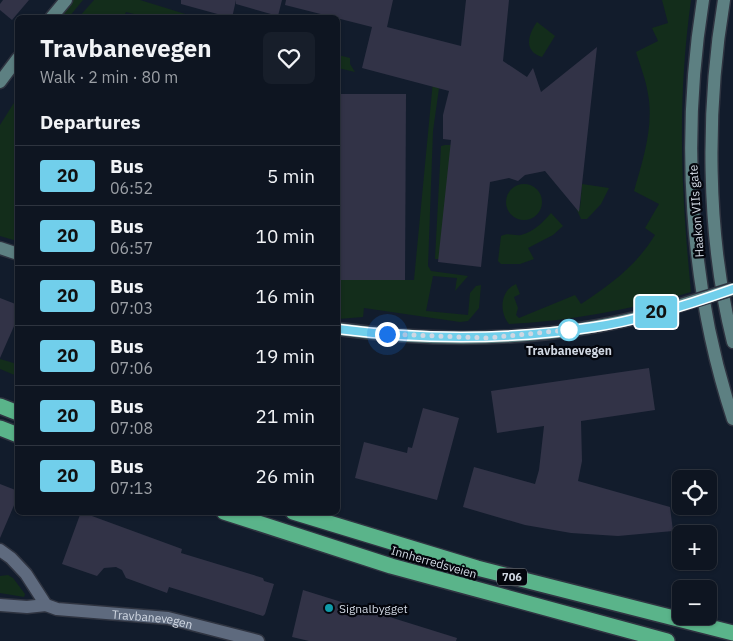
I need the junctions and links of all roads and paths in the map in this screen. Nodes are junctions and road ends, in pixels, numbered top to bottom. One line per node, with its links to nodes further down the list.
1 (66, 0): 4 (main road)
2 (703, 0): 14 (main road, Haakon VIIs gate)
3 (724, 0): 11 (main road, Haakon VIIs gate)
4 (54, 15)
5 (15, 62): 6 (main road)
6 (0, 82)
7 (0, 248): 8 (main road)
8 (15, 253)
9 (733, 289): 10 (main road, bridge)
10 (340, 329)
11 (733, 342)
12 (0, 406): 13 (highway)
13 (15, 412)
14 (733, 419)
15 (0, 428): 16 (highway)
16 (15, 434)
17 (233, 515): 22 (highway, Innherredsveien / 706)
18 (303, 515): 23 (highway, Innherredsveien / 706)
19 (1, 552): 21 (street)
20 (0, 605): 21 (street, Travbanevegen)
21 (46, 605): 24 (street, Travbanevegen)
22 (558, 613): 25 (highway, 706); 26 (highway, Innherredsveien / 706)
23 (733, 633)
24 (258, 641)
25 (629, 641)
26 (667, 641)

